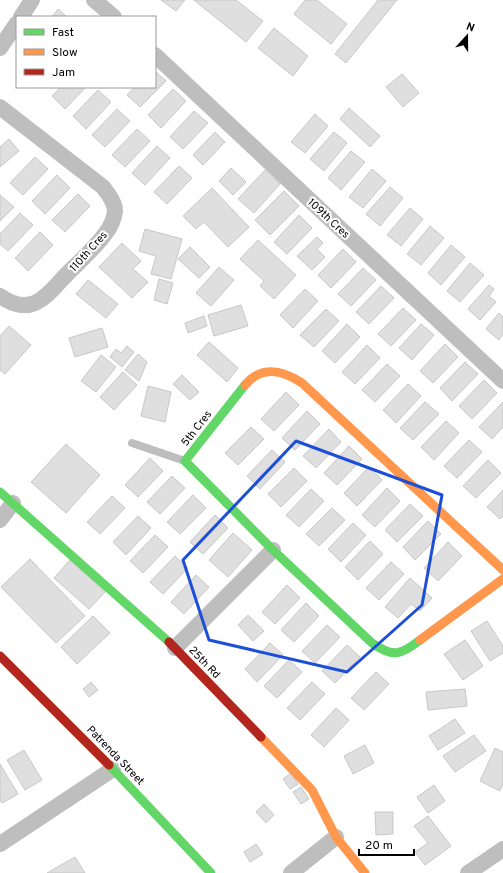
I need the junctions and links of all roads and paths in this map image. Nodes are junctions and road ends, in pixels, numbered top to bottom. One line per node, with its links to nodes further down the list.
1 (32, 0): 3 (street)
2 (94, 0): 4 (street)
3 (22, 16)
4 (113, 16)
5 (16, 24): 6 (street)
6 (0, 48)
7 (156, 56): 10 (street, 109th Cres)
8 (0, 107): 9 (street, 110th Cres)
9 (0, 296)
10 (503, 381)
11 (132, 443): 12 (lane)
12 (185, 461): 16 (street, 5th Cres); 17 (street, 5th Cres)
13 (0, 492): 14 (street, 25th Rd)
14 (13, 503): 15 (street); 19 (street, 25th Rd)
15 (0, 520)
16 (274, 550): 18 (street, 5th Cres); 19 (street)
17 (503, 570)
18 (503, 579)
19 (175, 648): 22 (street, 25th Rd)
20 (0, 656): 21 (street, Patrenda Street)
21 (113, 769): 23 (street); 25 (street, Patrenda Street)
22 (336, 837): 26 (street); 27 (street, 25th Rd)
23 (0, 844)
24 (503, 849): 28 (street)
25 (211, 873)
26 (291, 873)
27 (365, 873)
28 (468, 873)

